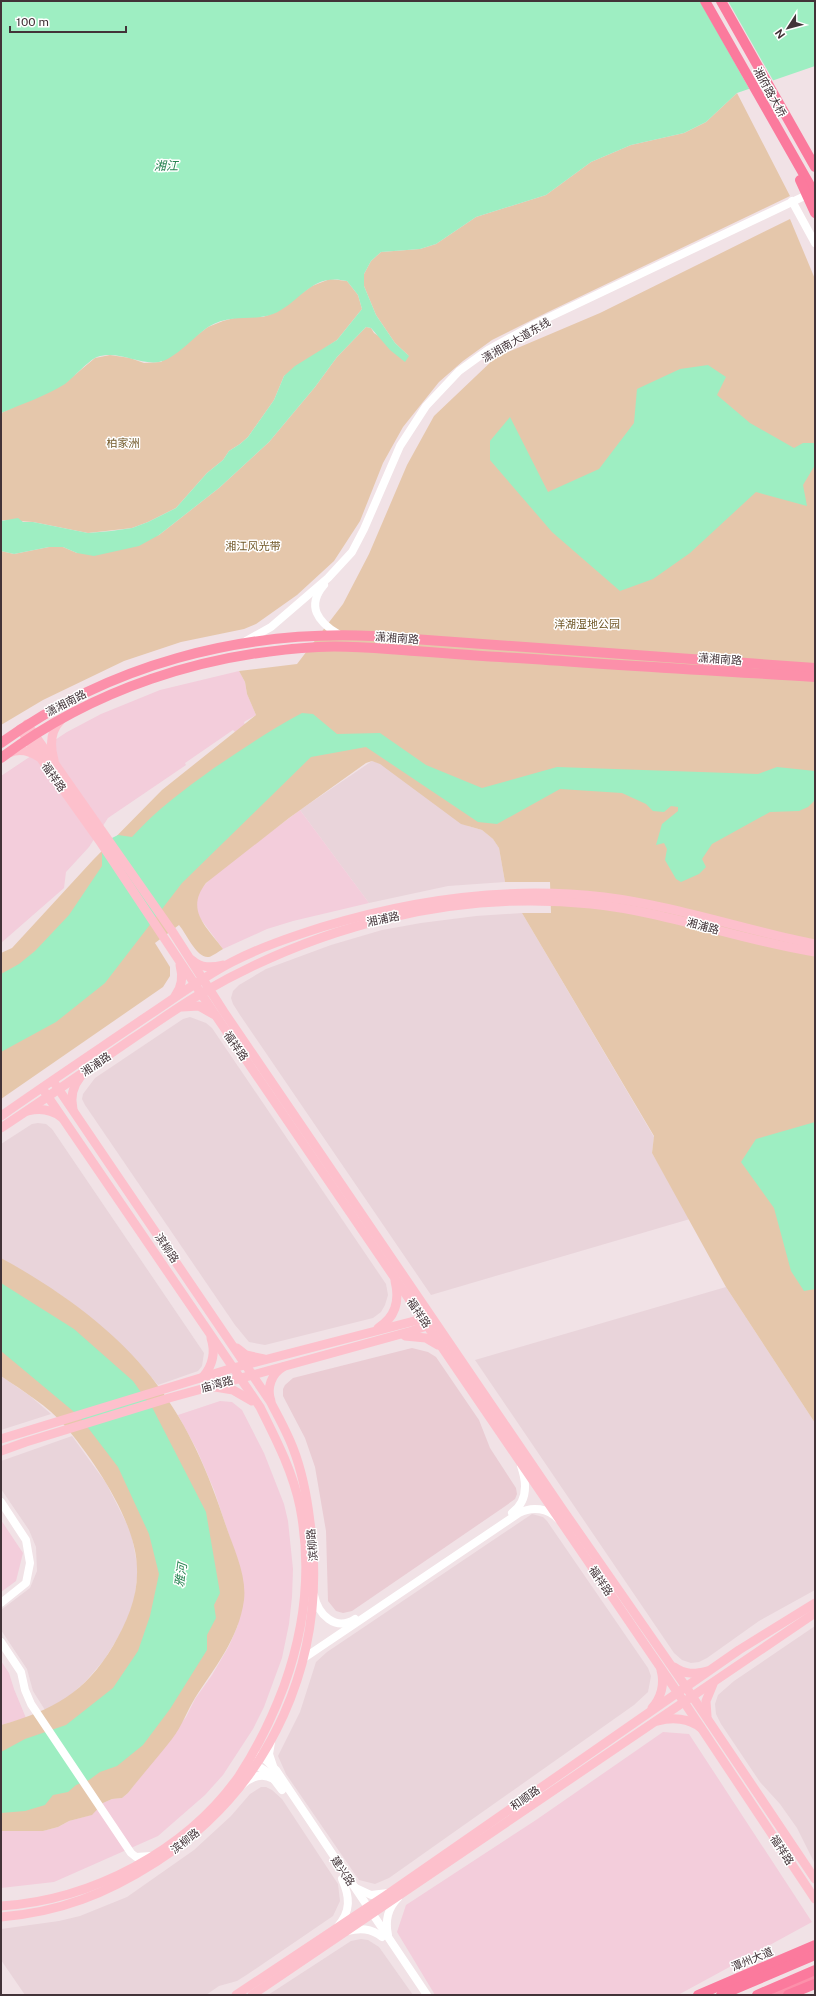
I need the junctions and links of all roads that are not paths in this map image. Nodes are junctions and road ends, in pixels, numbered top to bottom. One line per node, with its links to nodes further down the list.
1 (705, 1): 4 (highway, 湘府路大桥)
2 (721, 1): 3 (highway, 湘府路大桥)
3 (768, 85): 5 (highway); 6 (highway, 湘府路大桥)
4 (774, 124): 7 (highway, 湘府路大桥); 9 (highway)
5 (815, 152)
6 (815, 167)
7 (815, 193): 8 (street, 潇湘南大道东线)
8 (793, 203): 10 (street); 11 (street, 潇湘南大道东线); 12 (street, 潇湘南大道东线)
9 (815, 213)
10 (815, 243)
11 (338, 634): 12 (main road, 潇湘南路); 13 (main road, 潇湘南路)
12 (240, 644): 16 (main road, 潇湘南路)
13 (815, 668)
14 (815, 676): 15 (main road, 潇湘南路)
15 (68, 715): 17 (main road, 潇湘南路); 21 (main road)
16 (24, 726): 17 (main road, 福祥路); 18 (main road, 潇湘南路)
17 (30, 736): 19 (main road, 潇湘南路); 20 (main road, 福祥路); 21 (main road, 福祥路)
18 (1, 743)
19 (3, 757): 20 (main road)
20 (44, 762): 22 (main road, 福祥路)
21 (61, 772): 22 (main road, 福祥路)
22 (103, 839): 24 (main road, 福祥路); 26 (main road, 福祥路)
23 (815, 944): 27 (main road, 湘浦路)
24 (185, 952): 27 (main road); 29 (main road, 福祥路)
25 (815, 952): 28 (main road, 湘浦路)
26 (175, 954): 30 (main road, 福祥路); 33 (main road)
27 (232, 962): 29 (main road, 湘浦路)
28 (232, 976): 31 (main road, 湘浦路); 35 (main road)
29 (203, 979): 30 (main road, 湘浦路); 31 (main road, 福祥路)
30 (194, 985): 32 (main road, 福祥路); 33 (main road, 湘浦路)
31 (209, 989): 32 (main road, 湘浦路); 35 (main road, 福祥路)
32 (201, 994): 34 (main road, 湘浦路); 35 (main road, 福祥路)
33 (170, 1001): 37 (main road, 湘浦路)
34 (175, 1010): 35 (main road); 36 (main road, 湘浦路)
35 (220, 1014): 46 (main road, 福祥路); 47 (main road, 福祥路)
36 (88, 1069): 39 (main road, 湘浦路); 41 (main road)
37 (53, 1081): 38 (main road, 湘浦路); 39 (main road, 滨柳路)
38 (42, 1088): 40 (main road, 滨柳路); 43 (main road, 湘浦路)
39 (58, 1089): 40 (main road, 湘浦路); 41 (main road, 滨柳路)
40 (48, 1096): 42 (main road, 湘浦路); 44 (main road, 滨柳路)
41 (76, 1114): 51 (main road, 滨柳路)
42 (21, 1115): 44 (main road); 45 (main road, 湘浦路)
43 (1, 1116)
44 (65, 1121): 48 (main road, 滨柳路)
45 (1, 1128)
46 (394, 1276): 47 (main road, 福祥路); 49 (main road)
47 (429, 1320): 49 (main road, 庙湾路); 50 (main road, 庙湾路); 52 (main road, 福祥路); 77 (main road, 福祥路)
48 (209, 1333): 56 (main road, 滨柳路); 58 (main road)
49 (366, 1334): 53 (main road, 庙湾路)
50 (393, 1336): 52 (main road); 55 (main road, 庙湾路)
51 (227, 1338): 53 (main road); 54 (main road, 滨柳路)
52 (444, 1351): 65 (main road, 福祥路)
53 (279, 1356): 54 (main road, 庙湾路)
54 (246, 1365): 56 (main road, 庙湾路); 57 (main road, 滨柳路)
55 (286, 1365): 57 (main road, 庙湾路); 61 (main road)
56 (233, 1368): 58 (main road, 庙湾路); 59 (main road, 滨柳路)
57 (252, 1375): 59 (main road, 庙湾路); 61 (main road, 滨柳路)
58 (203, 1377): 63 (main road, 庙湾路)
59 (240, 1378): 60 (main road, 庙湾路); 62 (main road, 滨柳路)
60 (208, 1387): 62 (main road); 64 (main road, 庙湾路)
61 (272, 1406): 69 (main road, 滨柳路)
62 (261, 1411): 90 (main road, 滨柳路)
63 (1, 1439)
64 (1, 1451)
65 (519, 1461): 68 (main road, 福祥路); 69 (street)
66 (1, 1502): 71 (street)
67 (1, 1508): 70 (street)
68 (561, 1522): 76 (street); 78 (main road, 福祥路)
69 (314, 1595): 76 (main road, 滨柳路)
70 (1, 1599)
71 (1, 1602)
72 (815, 1603): 79 (main road, 和顺路)
73 (815, 1613): 80 (main road, 和顺路)
74 (1, 1642): 81 (street)
75 (1, 1648): 81 (street)
76 (304, 1658): 89 (main road, 滨柳路)
77 (667, 1659): 79 (main road); 82 (main road, 福祥路)
78 (657, 1662): 83 (main road, 福祥路); 85 (main road)
79 (716, 1667): 82 (main road, 和顺路)
80 (717, 1680): 84 (main road, 和顺路); 87 (main road)
81 (22, 1686): 94 (street)
82 (686, 1687): 83 (main road, 和顺路); 84 (main road, 福祥路)
83 (678, 1693): 84 (main road, 福祥路); 85 (main road, 和顺路)
84 (688, 1699): 86 (main road, 和顺路); 87 (main road, 福祥路); 88 (main road, 福祥路)
85 (646, 1714): 99 (main road, 和顺路)
86 (653, 1723): 88 (main road); 100 (main road, 和顺路)
87 (712, 1726): 98 (main road, 福祥路)
88 (704, 1731): 101 (main road, 福祥路)
89 (271, 1742): 90 (main road, 滨柳路); 91 (street)
90 (255, 1759): 91 (street, 建兴路); 92 (street); 93 (main road, 滨柳路); 95 (main road, 滨柳路)
91 (276, 1770): 97 (street, 建兴路)
92 (276, 1780): 93 (street); 97 (street)
93 (240, 1787): 104 (main road, 滨柳路)
94 (129, 1854): 95 (street); 96 (street)
95 (151, 1856): 96 (main road, 滨柳路)
96 (128, 1870): 102 (main road, 滨柳路)
97 (346, 1880): 99 (street); 103 (street, 建兴路); 105 (street)
98 (815, 1880)
99 (392, 1891): 103 (main road, 和顺路)
100 (402, 1895): 103 (main road, 和顺路); 107 (street)
101 (815, 1899)
102 (1, 1906)
103 (367, 1912): 105 (main road, 和顺路); 106 (street); 107 (street, 建兴路)
104 (1, 1917)
105 (341, 1929): 106 (street); 113 (main road, 和顺路); 114 (main road, 和顺路)
106 (382, 1938): 115 (street)
107 (393, 1944): 116 (street, 建兴路)
108 (815, 1945): 117 (highway, 潭州大道)
109 (813, 1952): 118 (main road, 潭州大道); 119 (highway, 潭州大道)
110 (815, 1970): 120 (highway)
111 (815, 1979): 121 (main road)
112 (815, 1984): 122 (highway)
113 (236, 1995)
114 (252, 1995)
115 (420, 1995)
116 (427, 1995)
117 (698, 1995)
118 (710, 1995)
119 (721, 1995)
120 (757, 1995)
121 (777, 1995)
122 (788, 1995)

